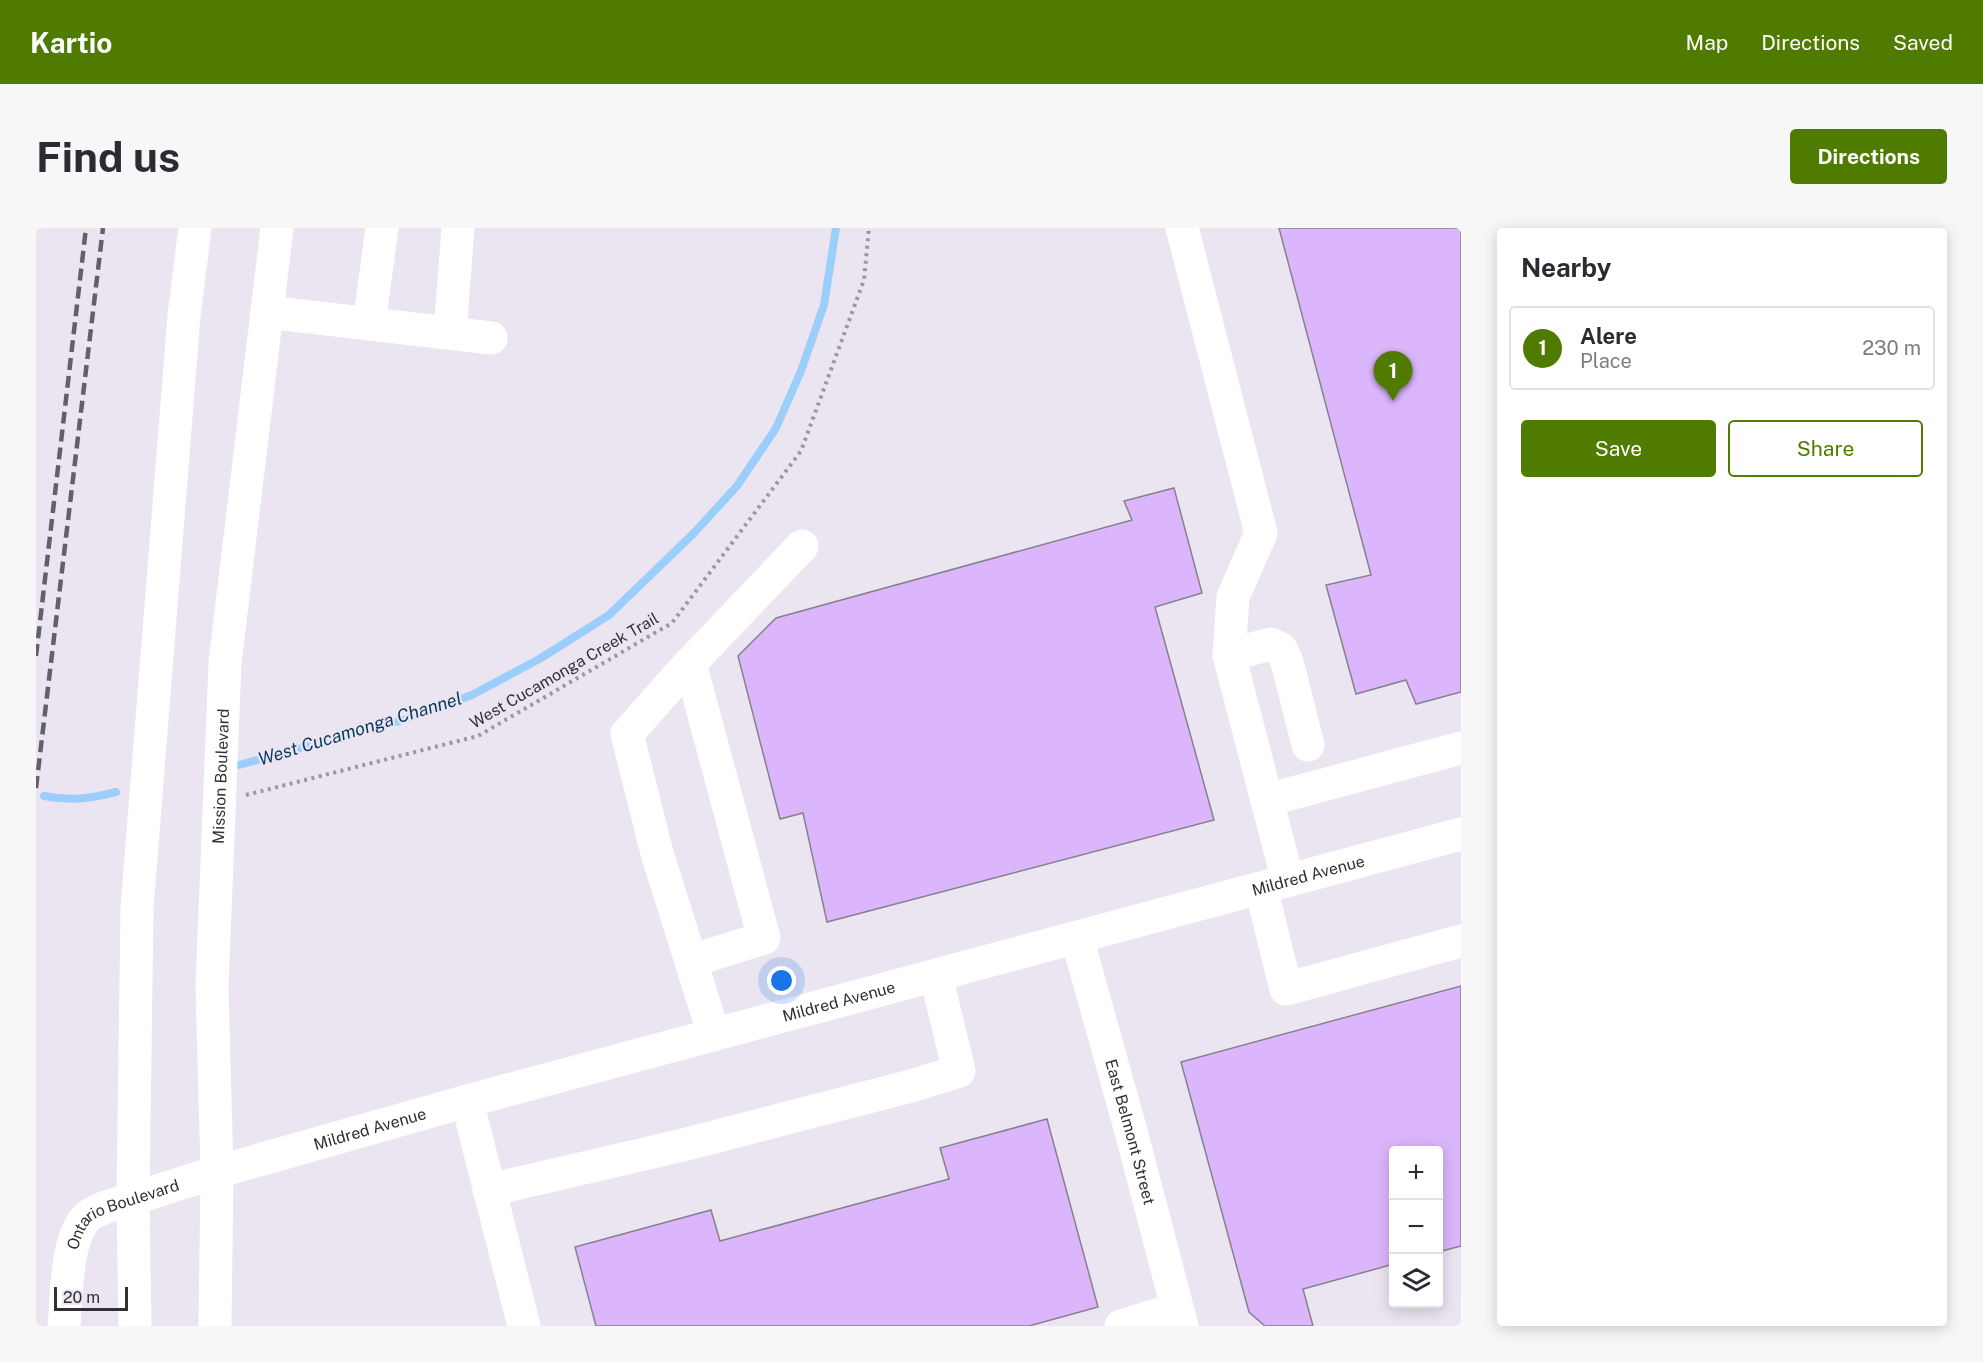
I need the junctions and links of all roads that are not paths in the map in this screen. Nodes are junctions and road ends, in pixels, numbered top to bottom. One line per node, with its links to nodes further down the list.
1 (195, 228): 26 (main road)
2 (277, 228): 6 (main road, Mission Boulevard)
3 (382, 228): 7 (main road)
4 (458, 228): 8 (main road)
5 (1182, 228): 11 (main road)
6 (267, 312): 7 (main road); 24 (main road, Mission Boulevard)
7 (369, 324): 8 (main road)
8 (450, 333): 9 (main road)
9 (491, 338)
10 (802, 546): 12 (main road)
11 (1229, 655): 13 (main road); 15 (main road)
12 (690, 663): 20 (main road); 20 (main road)
13 (1308, 745)
14 (1461, 748): 15 (main road)
15 (1267, 800): 17 (main road)
16 (1461, 834): 17 (main road, Mildred Avenue)
17 (1274, 884): 18 (main road, Mildred Avenue); 19 (main road)
18 (1077, 938): 21 (main road, Mildred Avenue); 27 (main road, East Belmont Street)
19 (1461, 941)
20 (691, 961): 22 (main road)
21 (936, 976): 22 (main road, Mildred Avenue); 25 (main road)
22 (714, 1035): 23 (main road, Mildred Avenue)
23 (467, 1101): 24 (main road, Mildred Avenue); 25 (main road)
24 (217, 1172): 26 (main road, Ontario Boulevard); 31 (main road, Mission Boulevard)
25 (489, 1190): 28 (main road)
26 (133, 1198): 29 (main road, Ontario Boulevard); 30 (main road)
27 (1179, 1317): 32 (main road)
28 (518, 1325)
29 (64, 1326)
30 (135, 1326)
31 (215, 1326)
32 (1121, 1326)

